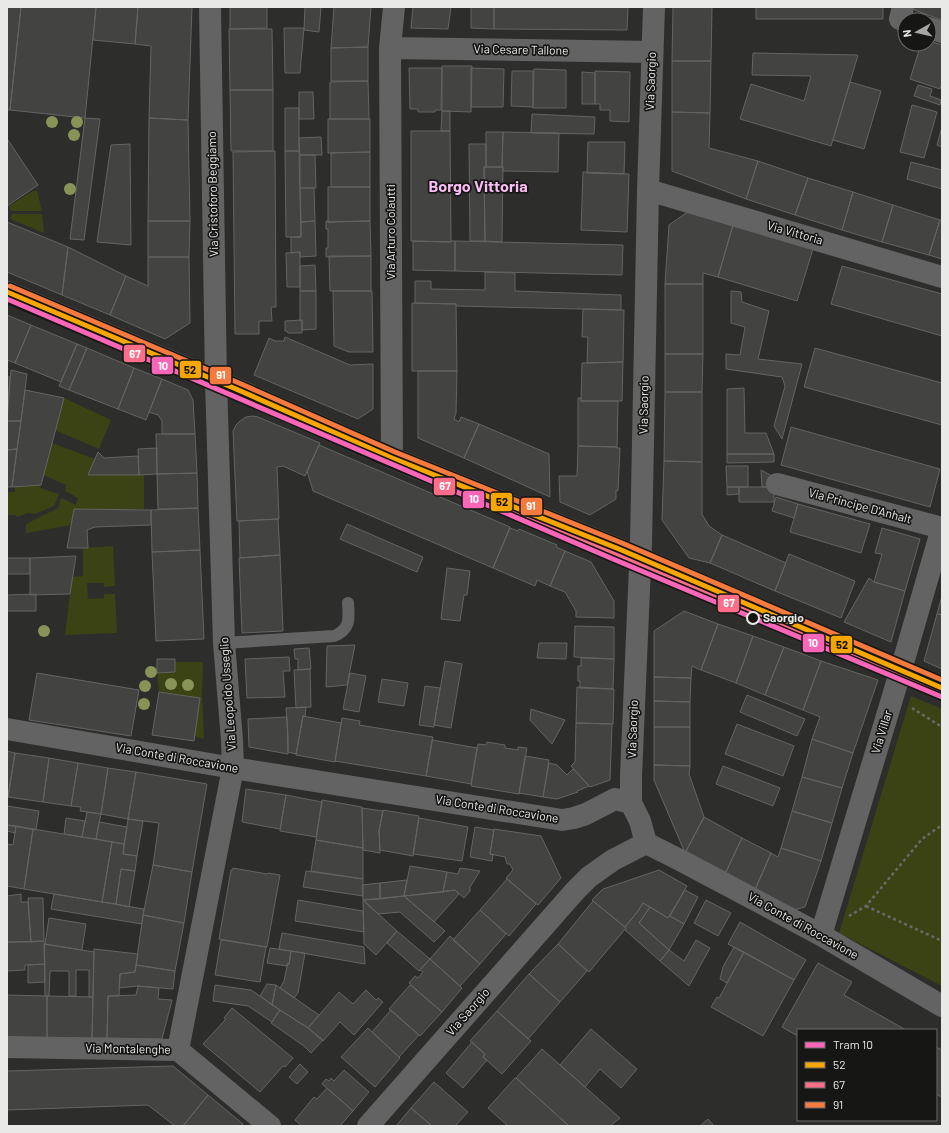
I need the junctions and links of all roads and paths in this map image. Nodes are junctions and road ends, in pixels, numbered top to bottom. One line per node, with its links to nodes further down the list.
1 (210, 7): 9 (street, Via Cristoforo Beggiamo)
2 (394, 7): 4 (street, Via Arturo Colautti)
3 (654, 7): 5 (street, Via Saorgio)
4 (390, 48): 5 (street, Via Cesare Tallone); 10 (street, Via Arturo Colautti)
5 (652, 52): 6 (street, Via Saorgio)
6 (648, 190): 7 (street, Via Vittoria); 13 (street, Via Saorgio)
7 (942, 276)
8 (7, 292): 9 (street)
9 (216, 381): 10 (street); 15 (street, Via Leopoldo Usseglio)
10 (392, 458): 13 (street)
11 (777, 484): 12 (street, Via Principe D'Anhalt)
12 (942, 528): 16 (street, Via Villar)
13 (640, 559): 16 (street); 22 (street, Via Saorgio)
14 (348, 603): 15 (lane)
15 (224, 643): 21 (street, Via Leopoldo Usseglio)
16 (901, 670): 17 (street); 27 (street, Via Villar)
17 (942, 688)
18 (908, 706): 19 (path)
19 (942, 726)
20 (7, 729): 21 (street, Via Conte di Roccavione)
21 (233, 768): 22 (street, Via Conte di Roccavione); 31 (street, Via Leopoldo Usseglio)
22 (630, 803): 24 (street)
23 (942, 825): 25 (path)
24 (646, 843): 27 (street, Via Conte di Roccavione); 33 (street, Via Saorgio)
25 (866, 906): 26 (path); 28 (path)
26 (848, 916)
27 (821, 935): 29 (street, Via Conte di Roccavione)
28 (942, 941)
29 (942, 1006)
30 (7, 1047): 31 (street, Via Montalenghe)
31 (178, 1050): 32 (street, Via Montalenghe)
32 (270, 1126)
33 (368, 1126)

